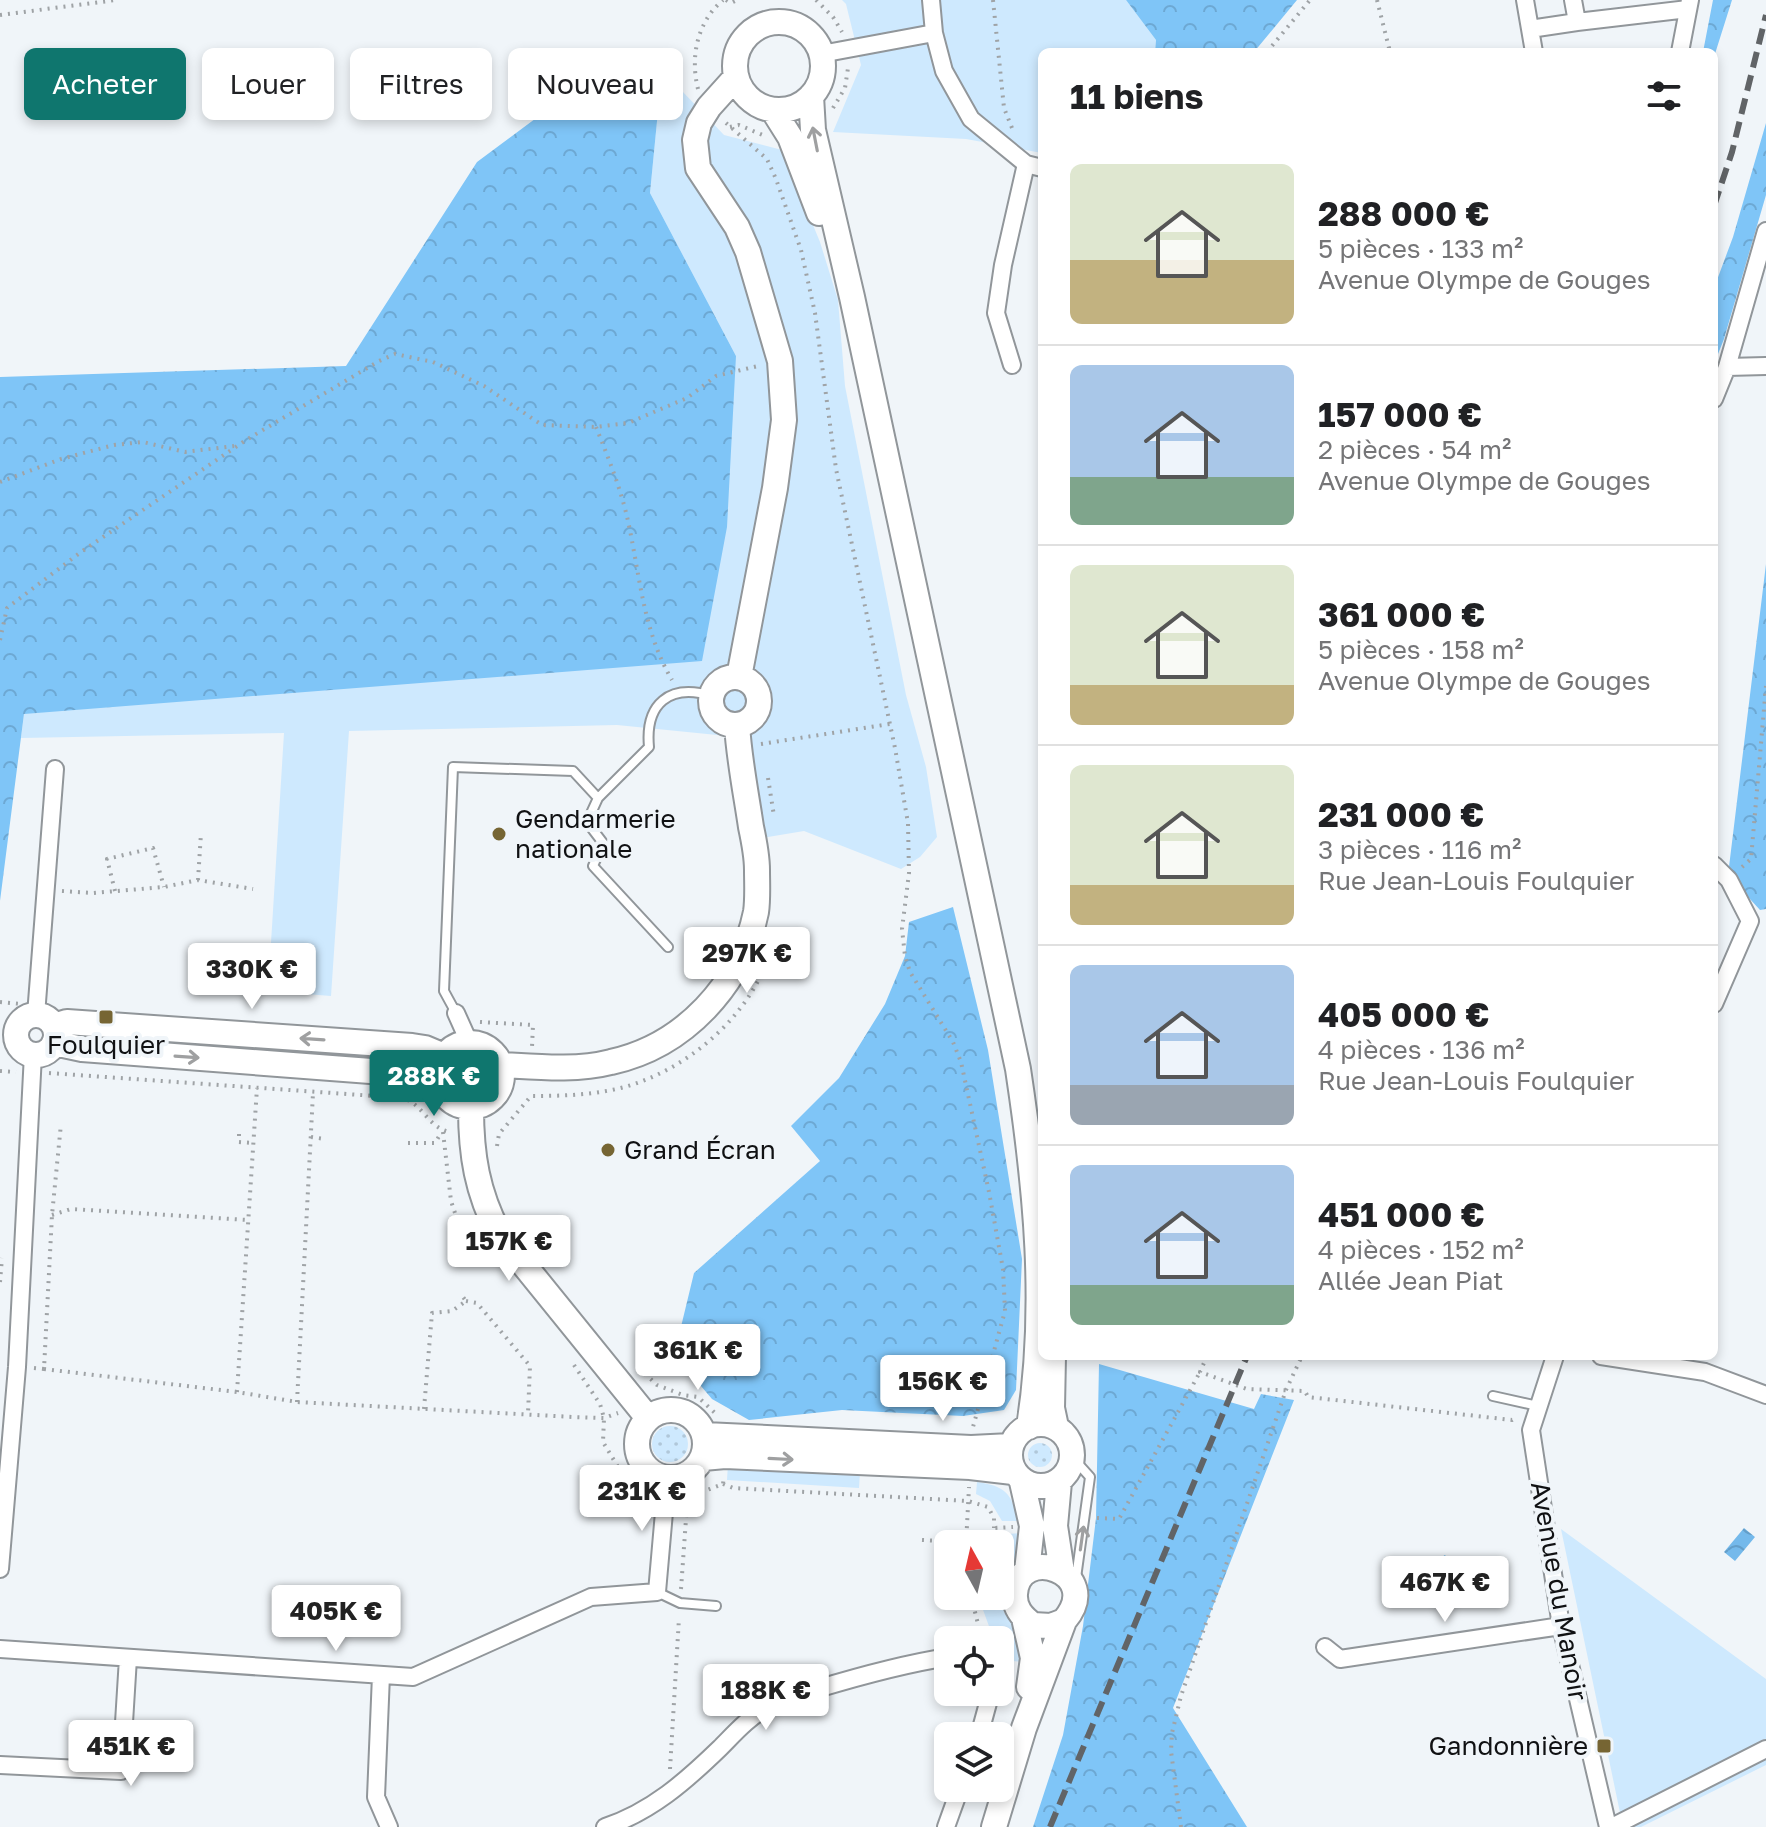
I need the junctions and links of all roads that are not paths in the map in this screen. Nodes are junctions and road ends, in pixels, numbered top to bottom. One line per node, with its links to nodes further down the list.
1 (931, 0): 8 (street)
2 (1525, 0): 7 (street)
3 (1573, 0): 6 (street)
4 (1689, 4): 6 (street); 10 (street)
5 (771, 11): 11 (street); 12 (street)
6 (1577, 22): 7 (street)
7 (1530, 29): 9 (street)
8 (934, 33): 11 (street); 15 (street)
9 (1533, 48)
10 (1681, 48)
11 (821, 54): 13 (street)
12 (736, 77): 14 (street); 22 (street)
13 (811, 96): 14 (street); 17 (street, one-way to 13)
14 (773, 110): 17 (street)
15 (1034, 166): 18 (street)
16 (1766, 231): 20 (street)
17 (852, 297): 36 (street)
18 (1012, 365)
19 (1766, 366): 20 (street)
20 (1727, 367): 21 (street)
21 (1718, 389)
22 (739, 677): 23 (street); 24 (street)
23 (712, 696): 24 (street); 26 (lane)
24 (738, 736): 35 (street)
25 (55, 769): 32 (street)
26 (598, 798): 29 (lane); 31 (lane)
27 (1718, 869): 28 (street)
28 (1758, 920): 30 (street)
29 (668, 947)
30 (1718, 996)
31 (456, 1013): 33 (street)
32 (27, 1037): 34 (street, one-way to 32); 37 (street, one-way to 37); 51 (street)
33 (469, 1042): 34 (street); 35 (street)
34 (444, 1056): 37 (street)
35 (502, 1065): 38 (street)
36 (1018, 1069): 39 (street); 40 (street)
37 (438, 1080): 38 (street)
38 (471, 1120): 48 (street)
39 (1038, 1139)
40 (1038, 1247)
41 (1038, 1320): 49 (street)
42 (1053, 1360): 50 (street)
43 (1554, 1360): 47 (street, Avenue du Manoir)
44 (1627, 1360): 45 (street)
45 (1766, 1395)
46 (1493, 1396): 47 (lane)
47 (1538, 1406): 65 (street, Avenue du Manoir)
48 (648, 1418): 52 (street); 56 (street)
49 (1029, 1427): 50 (street); 53 (street)
50 (1056, 1427): 54 (street)
51 (5, 1438): 58 (street)
52 (715, 1446): 53 (street); 55 (street, one-way to 55); 56 (street)
53 (1011, 1446): 55 (street)
54 (1072, 1457): 57 (street); 60 (lane, one-way to 54)
55 (1017, 1477): 57 (street); 59 (street)
56 (667, 1478): 61 (street)
57 (1059, 1482): 60 (street)
58 (0, 1569)
59 (1027, 1571): 60 (street); 63 (street)
60 (1068, 1579): 64 (street)
61 (657, 1592): 62 (lane); 70 (street)
62 (716, 1606)
63 (1024, 1618): 64 (street); 71 (street)
64 (1064, 1621): 71 (street)
65 (1561, 1626): 66 (street); 79 (street, Avenue du Manoir)
66 (1325, 1647)
67 (0, 1649): 68 (street)
68 (128, 1658): 70 (street); 73 (street)
69 (934, 1660): 76 (street)
70 (381, 1675): 75 (street)
71 (1024, 1728): 78 (street)
72 (1766, 1749): 79 (street)
73 (0, 1765)
74 (955, 1802): 77 (street)
75 (389, 1827)
76 (605, 1827)
77 (946, 1827)
78 (994, 1827)
79 (1610, 1827)

